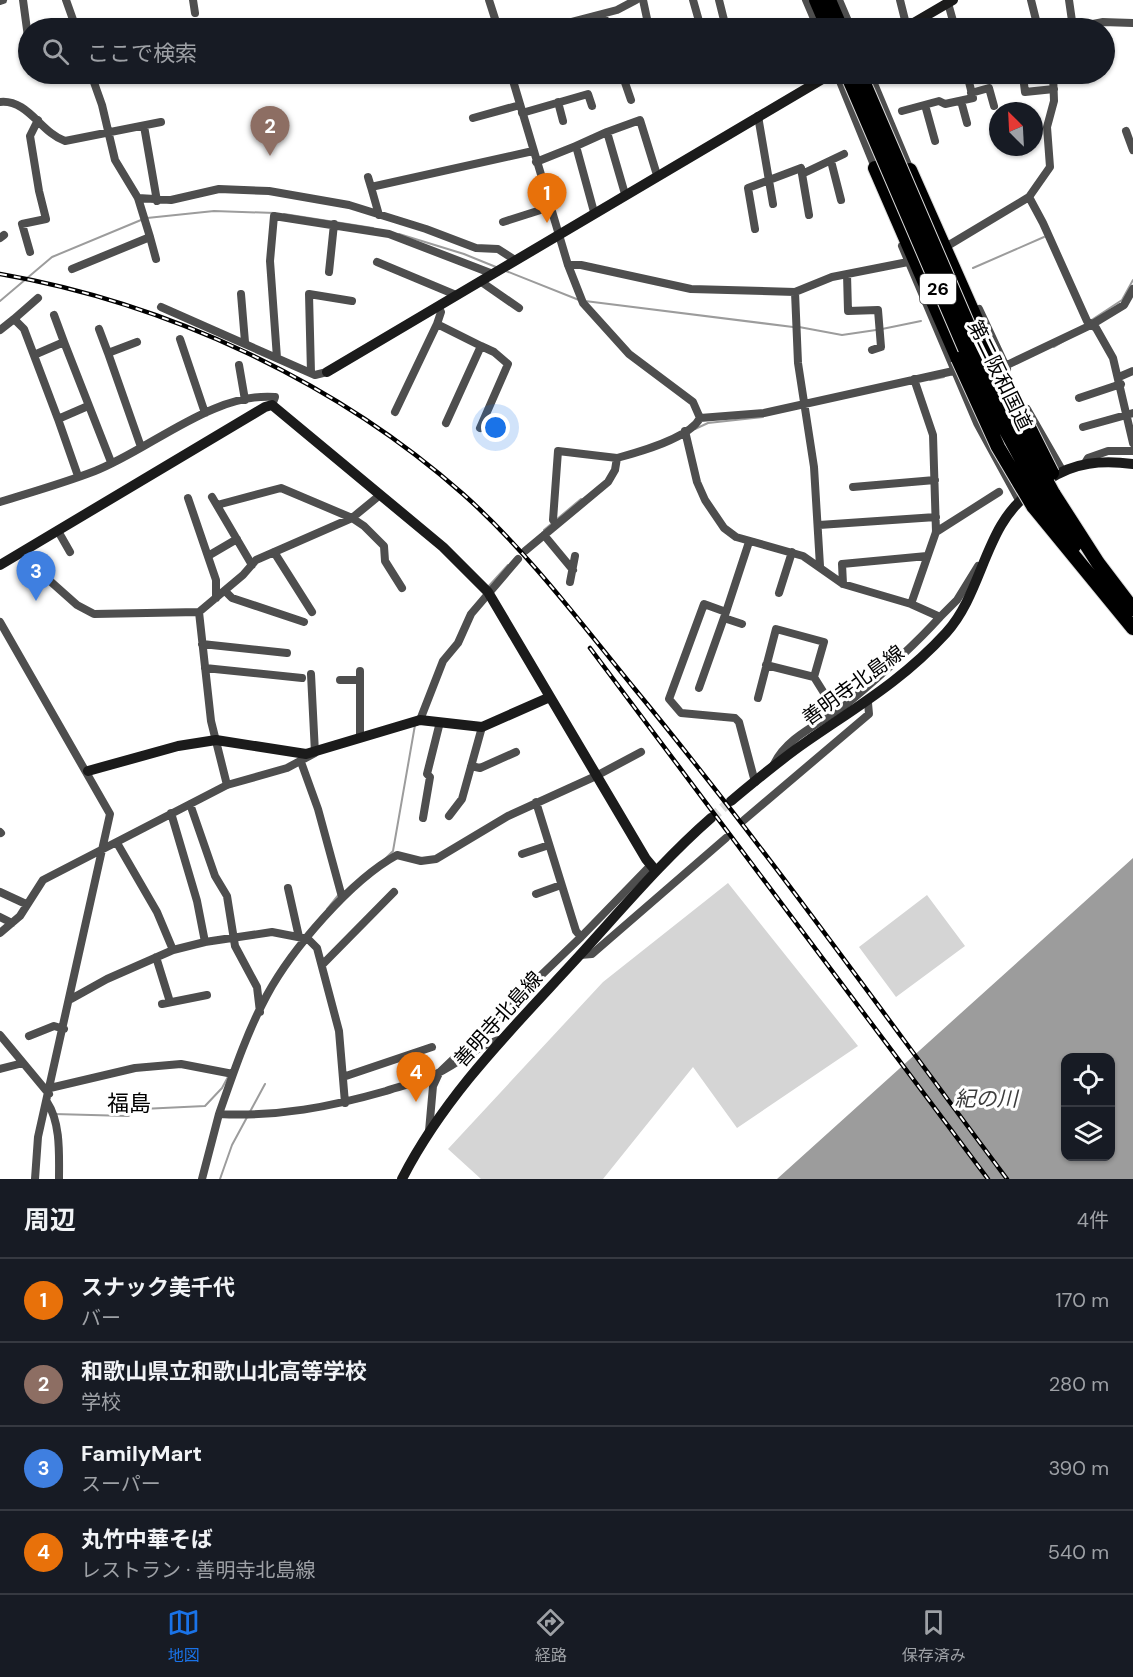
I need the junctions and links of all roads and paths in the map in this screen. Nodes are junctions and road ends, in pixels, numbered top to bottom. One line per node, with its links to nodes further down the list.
1 (23, 0): 19 (street)
2 (66, 0): 20 (street)
3 (193, 0): 17 (street)
4 (489, 0): 21 (street)
5 (636, 0): 18 (street)
6 (643, 0): 24 (street)
7 (693, 0): 25 (street)
8 (719, 0): 26 (street)
9 (806, 0): 27 (street)
10 (816, 0): 28 (highway)
11 (829, 0): 29 (highway)
12 (839, 0): 30 (street)
13 (900, 0): 31 (street)
14 (1031, 0): 34 (street)
15 (1069, 0): 35 (street)
16 (951, 1): 32 (street); 33 (street)
17 (195, 14)
18 (603, 14): 22 (street); 23 (street)
19 (25, 18)
20 (72, 18)
21 (495, 18)
22 (587, 18)
23 (604, 18)
24 (647, 18)
25 (698, 18)
26 (724, 18)
27 (814, 18)
28 (824, 18)
29 (837, 18)
30 (847, 18)
31 (904, 18)
32 (923, 18)
33 (954, 18)
34 (1036, 18)
35 (1072, 18)
36 (1115, 22): 37 (street)
37 (1133, 23)
38 (95, 84): 69 (street)
39 (514, 84): 58 (street)
40 (625, 84): 51 (street)
41 (814, 84): 60 (street)
42 (841, 84): 77 (street)
43 (851, 84): 170 (highway, 第二阪和国道 / 26, bridge)
44 (864, 84): 170 (highway, 第二阪和国道 / 26, bridge)
45 (874, 84): 78 (street)
46 (969, 84): 50 (street)
47 (1024, 84): 49 (street)
48 (1054, 84): 49 (street)
49 (1054, 89): 85 (street)
50 (971, 93): 52 (street); 55 (street)
51 (631, 100)
52 (962, 101): 56 (street); 65 (street)
53 (0, 102): 62 (street)
54 (558, 102): 57 (street); 58 (street); 63 (street)
55 (993, 102)
56 (924, 105): 59 (street); 70 (street)
57 (592, 106)
58 (521, 109): 61 (street); 73 (street)
59 (902, 111)
60 (758, 116): 79 (street); 82 (street)
61 (473, 118)
62 (38, 120): 69 (street); 100 (street)
63 (563, 121)
64 (161, 122): 66 (street)
65 (966, 123)
66 (144, 126): 69 (street); 88 (street)
67 (1126, 131): 72 (street)
68 (607, 132): 71 (street); 79 (street); 84 (street)
69 (108, 133): 86 (street)
70 (935, 141)
71 (576, 146): 76 (street); 91 (street)
72 (1133, 150)
73 (533, 151): 76 (street); 83 (street)
74 (844, 154): 75 (street)
75 (831, 161): 80 (street); 87 (street)
76 (536, 162): 90 (street)
77 (875, 168): 104 (street); 136 (highway, 26)
78 (910, 170): 99 (street); 170 (highway, 26, bridge)
79 (657, 174): 84 (street)
80 (802, 174): 82 (street); 93 (street)
81 (368, 177): 83 (street)
82 (769, 180): 89 (street); 96 (street)
83 (371, 187): 92 (street)
84 (625, 194): 91 (street)
85 (1029, 197): 99 (street); 122 (street)
86 (138, 198): 88 (street); 98 (street)
87 (841, 200)
88 (157, 201): 92 (street)
89 (773, 204)
90 (550, 207): 94 (street); 97 (street)
91 (594, 212): 97 (street)
92 (379, 215): 102 (street)
93 (809, 215)
94 (503, 222)
95 (334, 224): 107 (street); 108 (street); 134 (street)
96 (754, 229)
97 (558, 234): 102 (street); 105 (street)
98 (150, 237): 101 (street); 106 (street)
99 (949, 245): 137 (street)
100 (30, 252)
101 (156, 259)
102 (515, 260): 107 (street)
103 (377, 262): 114 (street)
104 (908, 262): 109 (street); 136 (street)
105 (568, 265): 112 (street); 151 (street)
106 (72, 269)
107 (498, 271): 110 (street)
108 (329, 272)
109 (847, 274): 112 (street); 131 (street)
110 (480, 281): 114 (street); 119 (street)
111 (1133, 289): 122 (street)
112 (795, 292): 146 (street)
113 (241, 294): 129 (street)
114 (456, 295): 117 (street)
115 (38, 298): 121 (street)
116 (352, 301): 140 (street)
117 (438, 306): 123 (street); 139 (street)
118 (161, 307): 129 (street)
119 (519, 308)
120 (54, 315): 127 (street)
121 (14, 319): 125 (street); 133 (street)
122 (1089, 323): 137 (street); 141 (street)
123 (437, 324): 130 (street); 148 (street)
124 (99, 329): 132 (street)
125 (0, 330)
126 (180, 339): 149 (street)
127 (64, 342): 133 (street); 147 (street)
128 (137, 342): 132 (street)
129 (245, 342): 134 (street)
130 (481, 346): 153 (street); 155 (street)
131 (872, 350)
132 (108, 353): 158 (street)
133 (34, 355): 152 (street)
134 (277, 358): 140 (street)
135 (239, 365): 144 (street)
136 (956, 365): 137 (street); 142 (street); 170 (highway, 26, bridge); 173 (street)
137 (1005, 366): 164 (street)
138 (1133, 371): 141 (street)
139 (327, 372): 140 (street)
140 (311, 373)
141 (1120, 381): 143 (street); 150 (street)
142 (915, 382): 146 (street); 166 (street)
143 (1079, 398)
144 (245, 400): 145 (street); 149 (street)
145 (272, 405): 169 (street); 180 (street)
146 (806, 405): 151 (street); 179 (street)
147 (88, 406): 152 (street); 161 (street)
148 (395, 412)
149 (205, 413): 158 (street)
150 (1130, 414): 154 (street); 157 (street)
151 (700, 418): 156 (street)
152 (58, 419): 165 (street)
153 (446, 423)
154 (1083, 427)
155 (480, 428)
156 (685, 433): 160 (street); 185 (street)
157 (1133, 442)
158 (141, 447): 161 (street)
159 (1133, 451): 162 (street)
160 (617, 458): 178 (street); 178 (street)
161 (111, 462): 165 (street)
162 (1086, 463): 163 (street, 善明寺北島線); 164 (street, 善明寺北島線)
163 (1133, 464)
164 (1062, 470): 173 (street, 善明寺北島線)
165 (78, 476): 174 (street)
166 (935, 480): 167 (street); 176 (street)
167 (853, 487)
168 (999, 492): 181 (street)
169 (380, 495): 177 (street); 203 (street)
170 (1047, 496): 182 (highway, 第二阪和国道 / 26); 182 (highway, 26)
171 (212, 497): 175 (street)
172 (188, 498): 191 (street)
173 (1019, 500): 194 (street, 善明寺北島線)
174 (0, 502)
175 (217, 506): 177 (street); 184 (street)
176 (936, 517): 179 (street); 181 (street)
177 (352, 518): 189 (street); 202 (street)
178 (555, 522): 183 (street)
179 (819, 525): 198 (street)
180 (58, 531): 186 (street); 188 (street)
181 (936, 532): 193 (street)
182 (1072, 534): 206 (highway, 26); 209 (highway, 26); 209 (highway, 第二阪和国道 / 26)
183 (544, 535): 187 (street); 199 (street)
184 (237, 539): 191 (street); 197 (street)
185 (749, 542): 190 (street); 212 (street)
186 (26, 550): 196 (street); 210 (street)
187 (525, 551)
188 (70, 552)
189 (274, 552): 197 (street); 211 (street)
190 (792, 552): 198 (street); 205 (street)
191 (208, 556): 207 (street)
192 (575, 556): 199 (street)
193 (927, 556): 201 (street); 208 (street)
194 (987, 556): 213 (street); 231 (street, 善明寺北島線)
195 (518, 559): 203 (street)
196 (0, 565)
197 (252, 565): 204 (street)
198 (820, 566): 201 (street)
199 (573, 570): 200 (street)
200 (570, 582)
201 (843, 584): 208 (street)
202 (402, 588)
203 (486, 590): 229 (street); 233 (street)
204 (225, 591): 207 (street); 215 (street)
205 (779, 593)
206 (1133, 597)
207 (216, 598): 210 (street)
208 (911, 604): 213 (street)
209 (1126, 610): 217 (highway, 26)
210 (199, 612): 218 (street)
211 (312, 612)
212 (725, 615): 216 (street); 228 (street); 246 (street)
213 (940, 617): 232 (street)
214 (0, 622): 244 (street)
215 (304, 622)
216 (742, 624)
217 (1133, 628)
218 (202, 644): 219 (street); 221 (street)
219 (287, 653)
220 (766, 665): 224 (street); 224 (street); 230 (street)
221 (204, 668): 225 (street); 237 (street)
222 (360, 671): 227 (street)
223 (311, 674): 240 (street)
224 (814, 677): 232 (street)
225 (302, 678)
226 (340, 680): 227 (street)
227 (360, 680): 236 (street)
228 (699, 688)
229 (550, 697): 235 (street); 245 (street)
230 (758, 698)
231 (868, 702): 243 (street, 善明寺北島線); 255 (street)
232 (825, 718): 243 (street)
233 (418, 720): 234 (street); 236 (street)
234 (440, 722): 235 (street); 253 (street)
235 (482, 727): 242 (street)
236 (360, 738): 240 (street)
237 (216, 740): 240 (street); 244 (street); 247 (street)
238 (516, 752): 242 (street)
239 (641, 752): 245 (street)
240 (315, 753): 241 (street)
241 (301, 762): 247 (street); 267 (street)
242 (471, 766): 252 (street)
243 (772, 768): 246 (street, 善明寺北島線)
244 (88, 771): 259 (street)
245 (596, 776): 249 (street); 261 (street)
246 (755, 782): 248 (street, 善明寺北島線)
247 (227, 785): 250 (street)
248 (731, 801)
249 (536, 802): 258 (street); 267 (street)
250 (190, 804): 251 (street); 274 (street)
251 (171, 813): 257 (street); 275 (street)
252 (449, 816)
253 (423, 818)
254 (711, 818): 261 (street, 善明寺北島線)
255 (744, 820)
256 (726, 838): 277 (street)
257 (117, 843): 259 (street); 276 (street)
258 (549, 845): 260 (street); 262 (street)
259 (103, 850): 268 (street); 281 (street)
260 (522, 854)
261 (653, 868): 272 (street); 277 (street, 善明寺北島線)
262 (561, 885): 266 (street); 272 (street)
263 (288, 888): 273 (street)
264 (0, 891): 268 (street)
265 (394, 892): 279 (street)
266 (536, 894)
267 (342, 897): 273 (street)
268 (26, 904): 270 (street)
269 (0, 917): 270 (street)
270 (12, 923): 271 (street)
271 (0, 933)
272 (581, 937): 290 (street)
273 (303, 938): 274 (street); 279 (street); 282 (street)
274 (234, 939): 275 (street); 282 (street)
275 (205, 942): 276 (street)
276 (173, 950): 278 (street)
277 (580, 955): 286 (street, 善明寺北島線)
278 (156, 957): 280 (street); 281 (street)
279 (322, 965): 292 (street)
280 (207, 995)
281 (71, 999): 283 (street)
282 (258, 1008): 291 (street)
283 (64, 1029): 285 (street); 293 (street)
284 (0, 1035): 288 (street)
285 (28, 1035)
286 (502, 1039): 290 (street); 296 (street, 善明寺北島線)
287 (432, 1047): 292 (street)
288 (23, 1062): 289 (street); 293 (street)
289 (0, 1070)
290 (439, 1072): 294 (street); 296 (street)
291 (231, 1073): 293 (street); 295 (street)
292 (343, 1077): 294 (street)
293 (49, 1095): 297 (street); 298 (street)
294 (345, 1103): 295 (street)
295 (219, 1114): 299 (street)
296 (429, 1132): 300 (street, 善明寺北島線)
297 (35, 1179)
298 (59, 1179)
299 (202, 1179)
300 (402, 1179)

